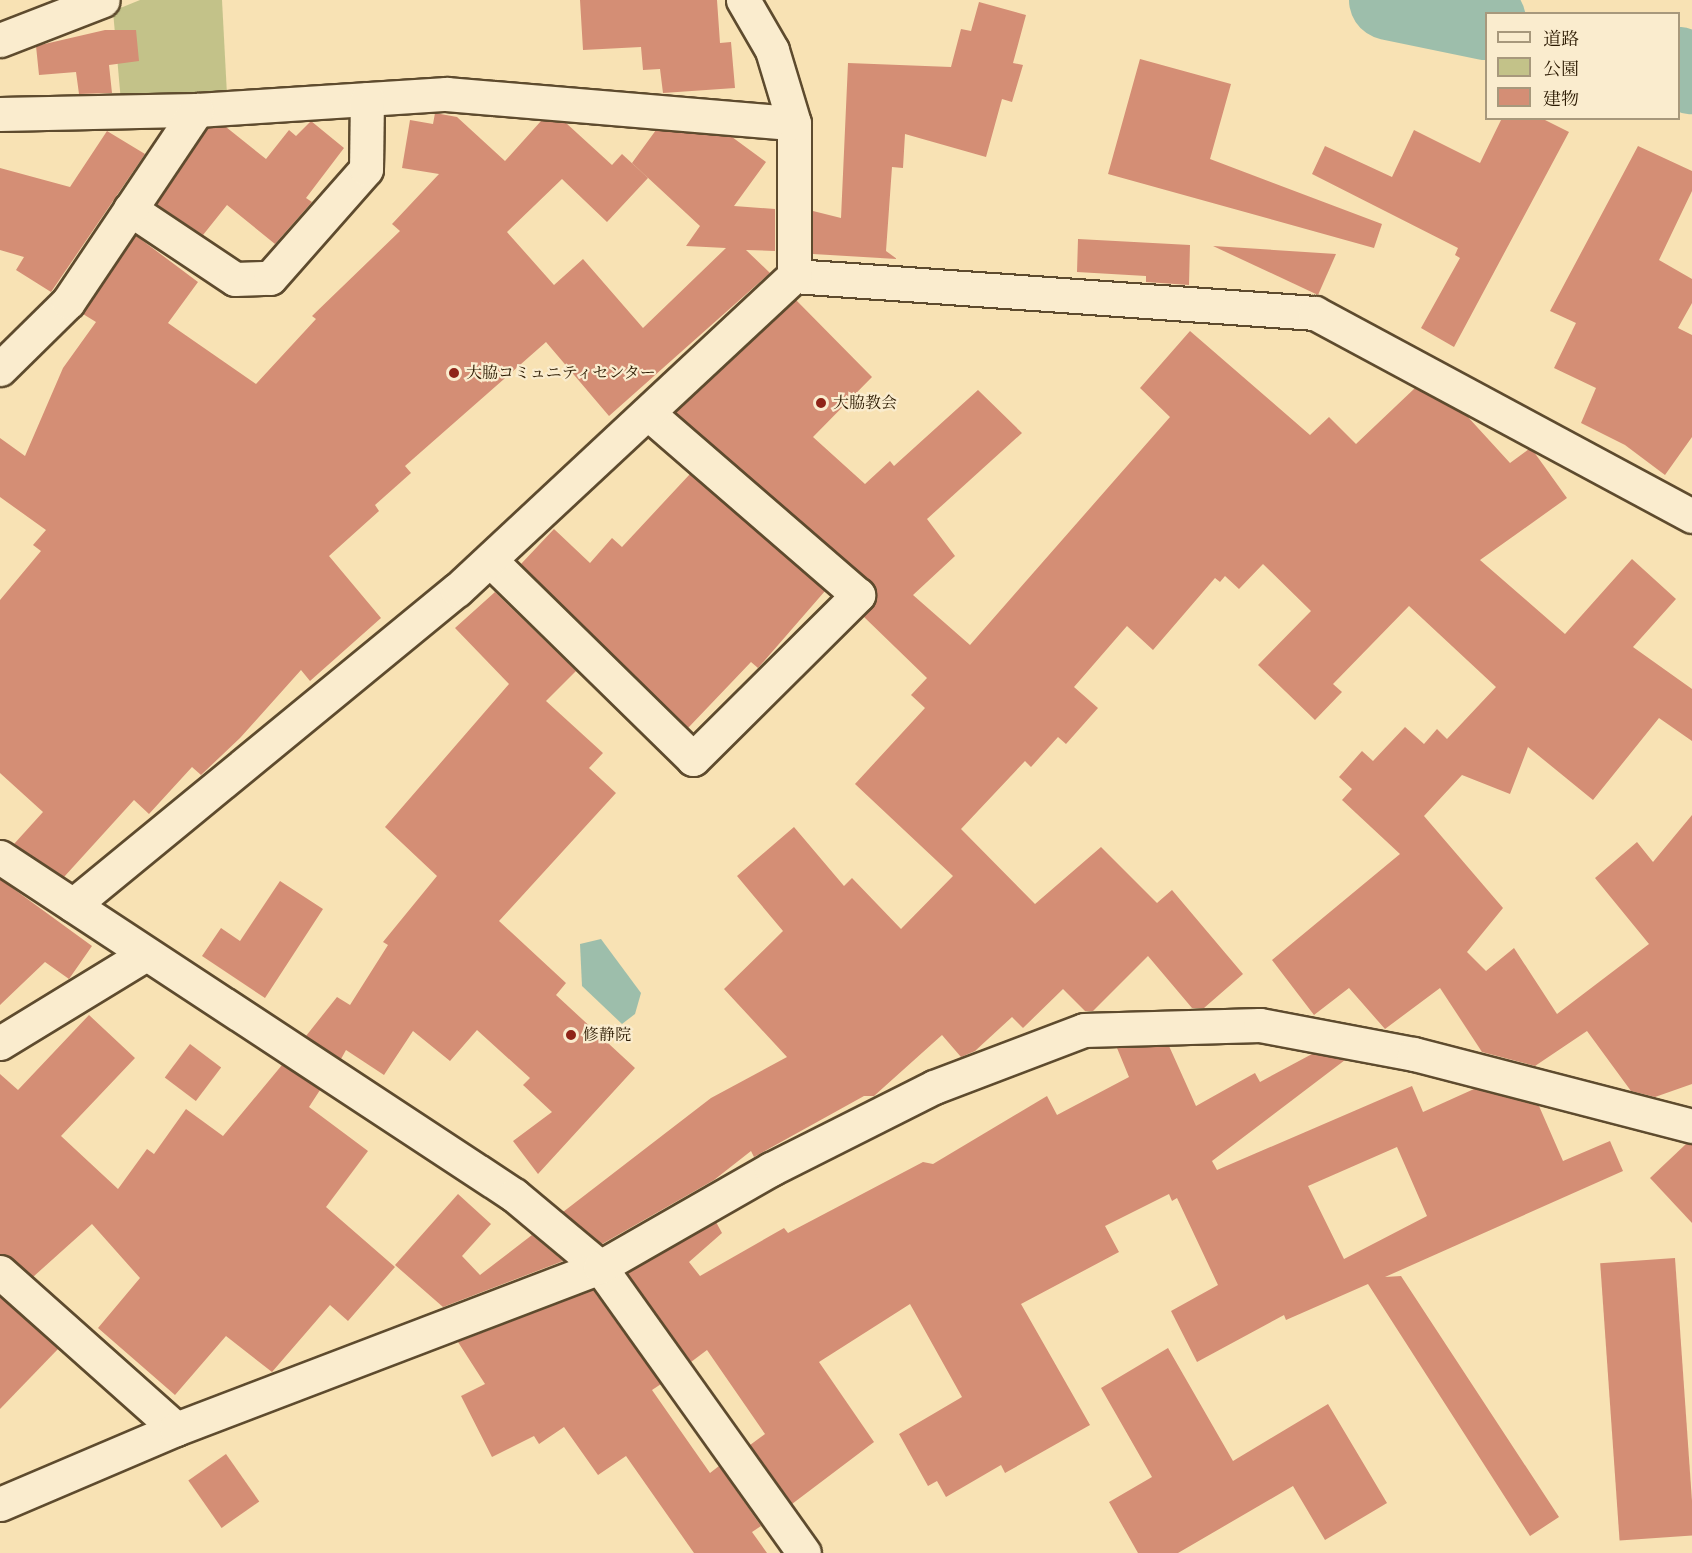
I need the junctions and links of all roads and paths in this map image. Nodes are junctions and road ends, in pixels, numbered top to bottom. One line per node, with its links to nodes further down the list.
1 (103, 0): 3 (street)
2 (742, 0): 7 (street)
3 (0, 40)
4 (367, 99): 5 (street); 7 (street); 8 (street)
5 (197, 110): 6 (street); 8 (street)
6 (0, 114)
7 (794, 123): 9 (street)
8 (130, 209): 10 (street)
9 (794, 276): 11 (street); 12 (street)
10 (0, 369)
11 (650, 415): 13 (street); 13 (street)
12 (1692, 516)
13 (490, 560): 15 (street)
14 (0, 857): 15 (street)
15 (73, 905): 16 (street)
16 (146, 954): 17 (street); 19 (street)
17 (0, 1043)
18 (1692, 1126): 19 (street)
19 (600, 1267): 21 (street); 23 (street)
20 (0, 1272): 21 (street)
21 (176, 1429): 22 (street)
22 (0, 1504)
23 (804, 1553)

